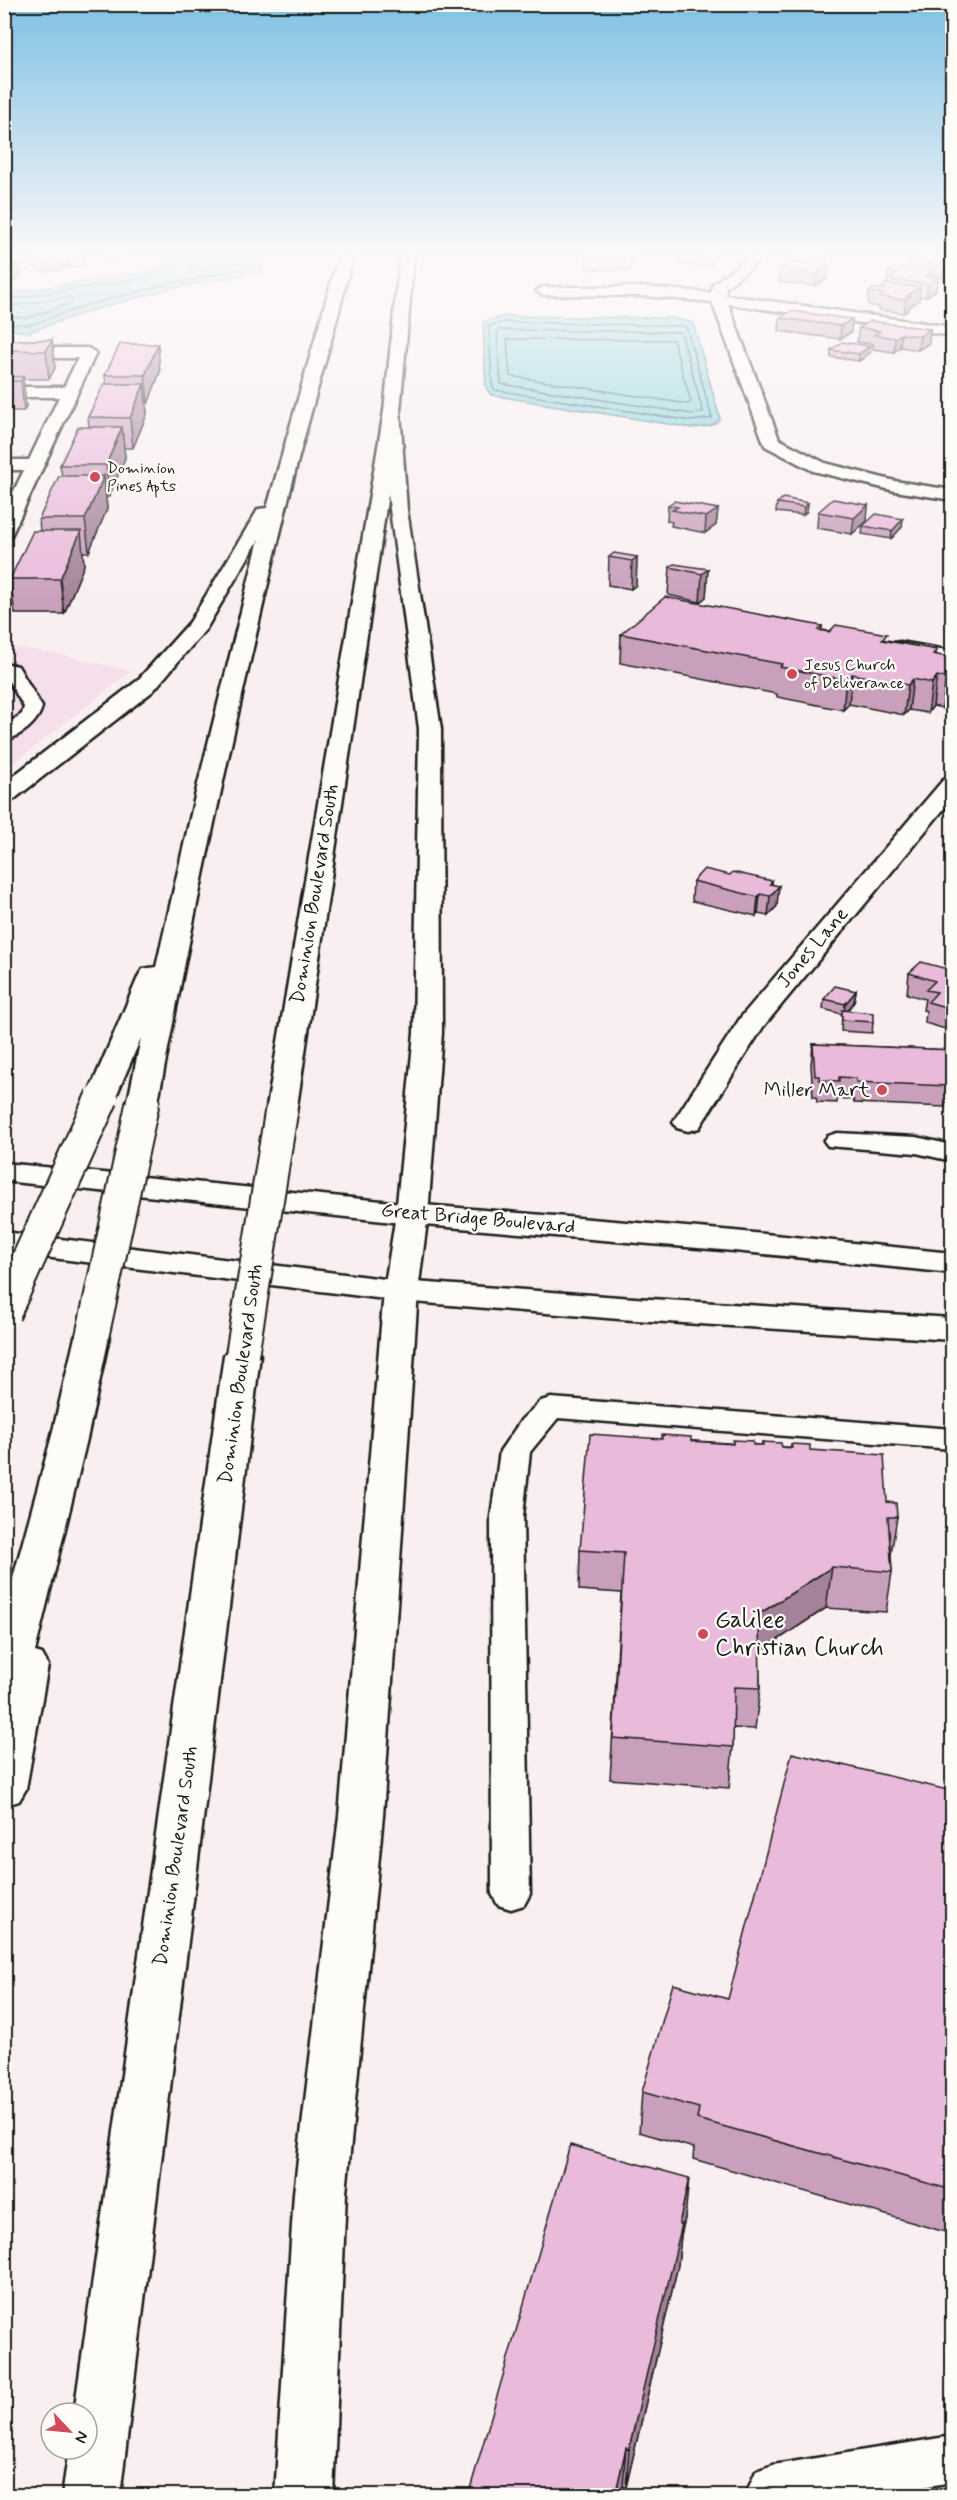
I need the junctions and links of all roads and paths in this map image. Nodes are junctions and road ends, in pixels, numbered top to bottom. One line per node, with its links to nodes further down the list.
1 (79, 372): 6 (main road)
2 (315, 372): 10 (main road)
3 (395, 372): 7 (main road, Dominion Boulevard South)
4 (745, 372): 11 (main road)
5 (4, 392): 6 (main road)
6 (70, 392): 9 (main road)
7 (392, 411): 24 (main road); 36 (main road, Dominion Boulevard South, bridge)
8 (4, 465): 9 (main road)
9 (37, 465): 12 (main road)
10 (282, 483): 18 (main road); 19 (main road)
11 (952, 495)
12 (4, 532)
13 (883, 644): 14 (lane)
14 (952, 656)
15 (4, 668): 16 (lane)
16 (4, 735)
17 (952, 784): 20 (main road, Jones Lane)
18 (4, 795)
19 (180, 913): 28 (main road, bridge); 30 (main road, bridge)
20 (688, 1122)
21 (837, 1141): 22 (lane)
22 (952, 1153)
23 (4, 1172): 24 (main road, Great Bridge Boulevard)
24 (412, 1214): 26 (main road, Great Bridge Boulevard); 27 (main road)
25 (4, 1242): 27 (main road)
26 (952, 1263)
27 (401, 1291): 29 (main road); 37 (main road)
28 (4, 1313)
29 (952, 1329)
30 (69, 1439): 32 (main road); 33 (main road)
31 (952, 1439): 34 (lane)
32 (4, 1691)
33 (4, 1789)
34 (511, 1894)
35 (952, 2459): 38 (lane)
36 (91, 2496)
37 (304, 2496)
38 (768, 2496)

